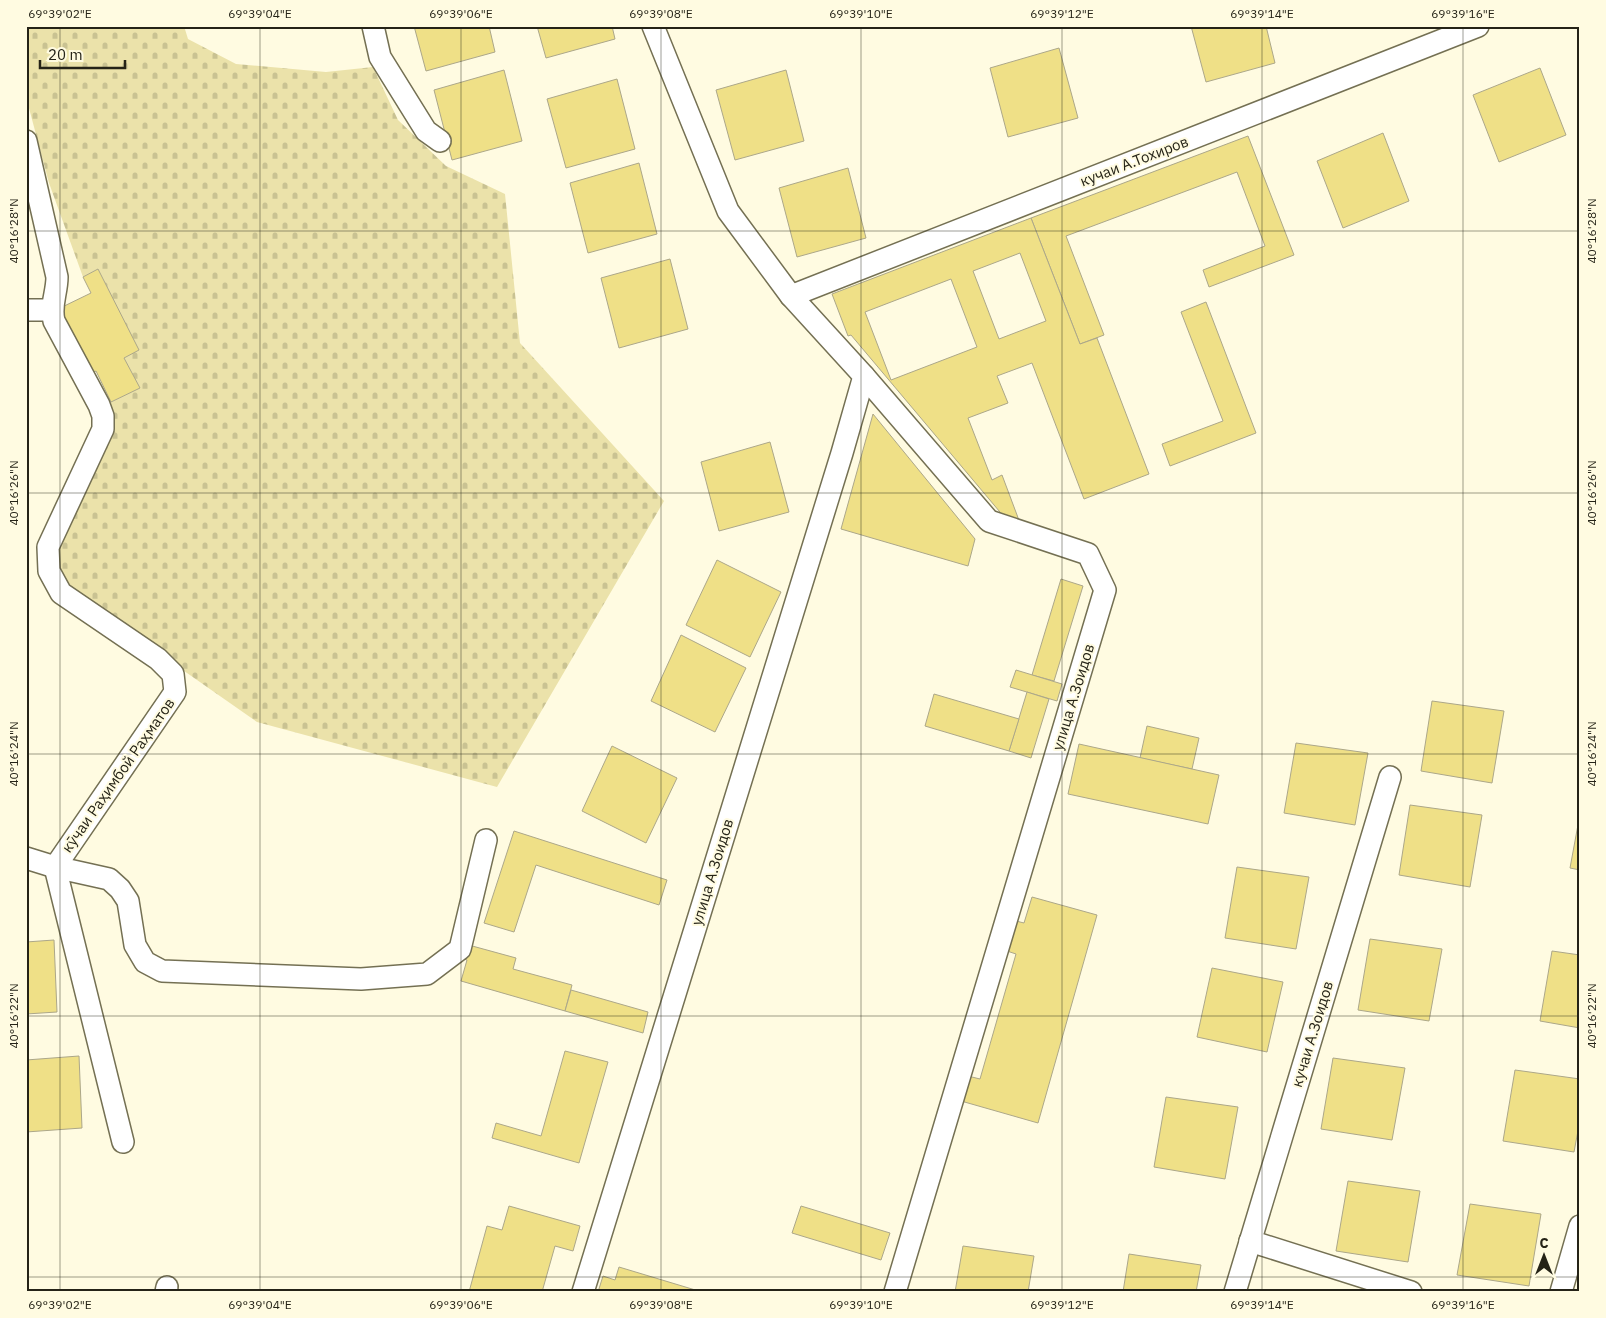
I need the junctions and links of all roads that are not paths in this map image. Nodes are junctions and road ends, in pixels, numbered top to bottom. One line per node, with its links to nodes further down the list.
1 (373, 26): 5 (street)
2 (652, 26): 6 (street)
3 (1478, 26): 6 (street, кучаи А.Тохиров)
4 (26, 141): 8 (street)
5 (440, 141)
6 (790, 296): 9 (street)
7 (26, 310): 8 (street)
8 (52, 310): 13 (street, кӯчаи Раҳимбой Раҳматов)
9 (864, 376): 17 (street, улица А.Зоидов); 18 (street, улица А.Зоидов)
10 (1390, 777): 16 (street, кучаи А.Зоидов)
11 (486, 840): 13 (street, кӯчаи Раҳимбой Раҳматов)
12 (26, 858): 13 (street, кӯчаи Раҳимбой Раҳматов)
13 (55, 866): 14 (street, кӯчаи Раҳимбой Раҳматов)
14 (123, 1142)
15 (1580, 1226): 21 (street)
16 (1250, 1241): 19 (street, кучаи А.Зоидов); 20 (street)
17 (582, 1292)
18 (895, 1292)
19 (1235, 1292)
20 (1411, 1292)
21 (1561, 1292)

